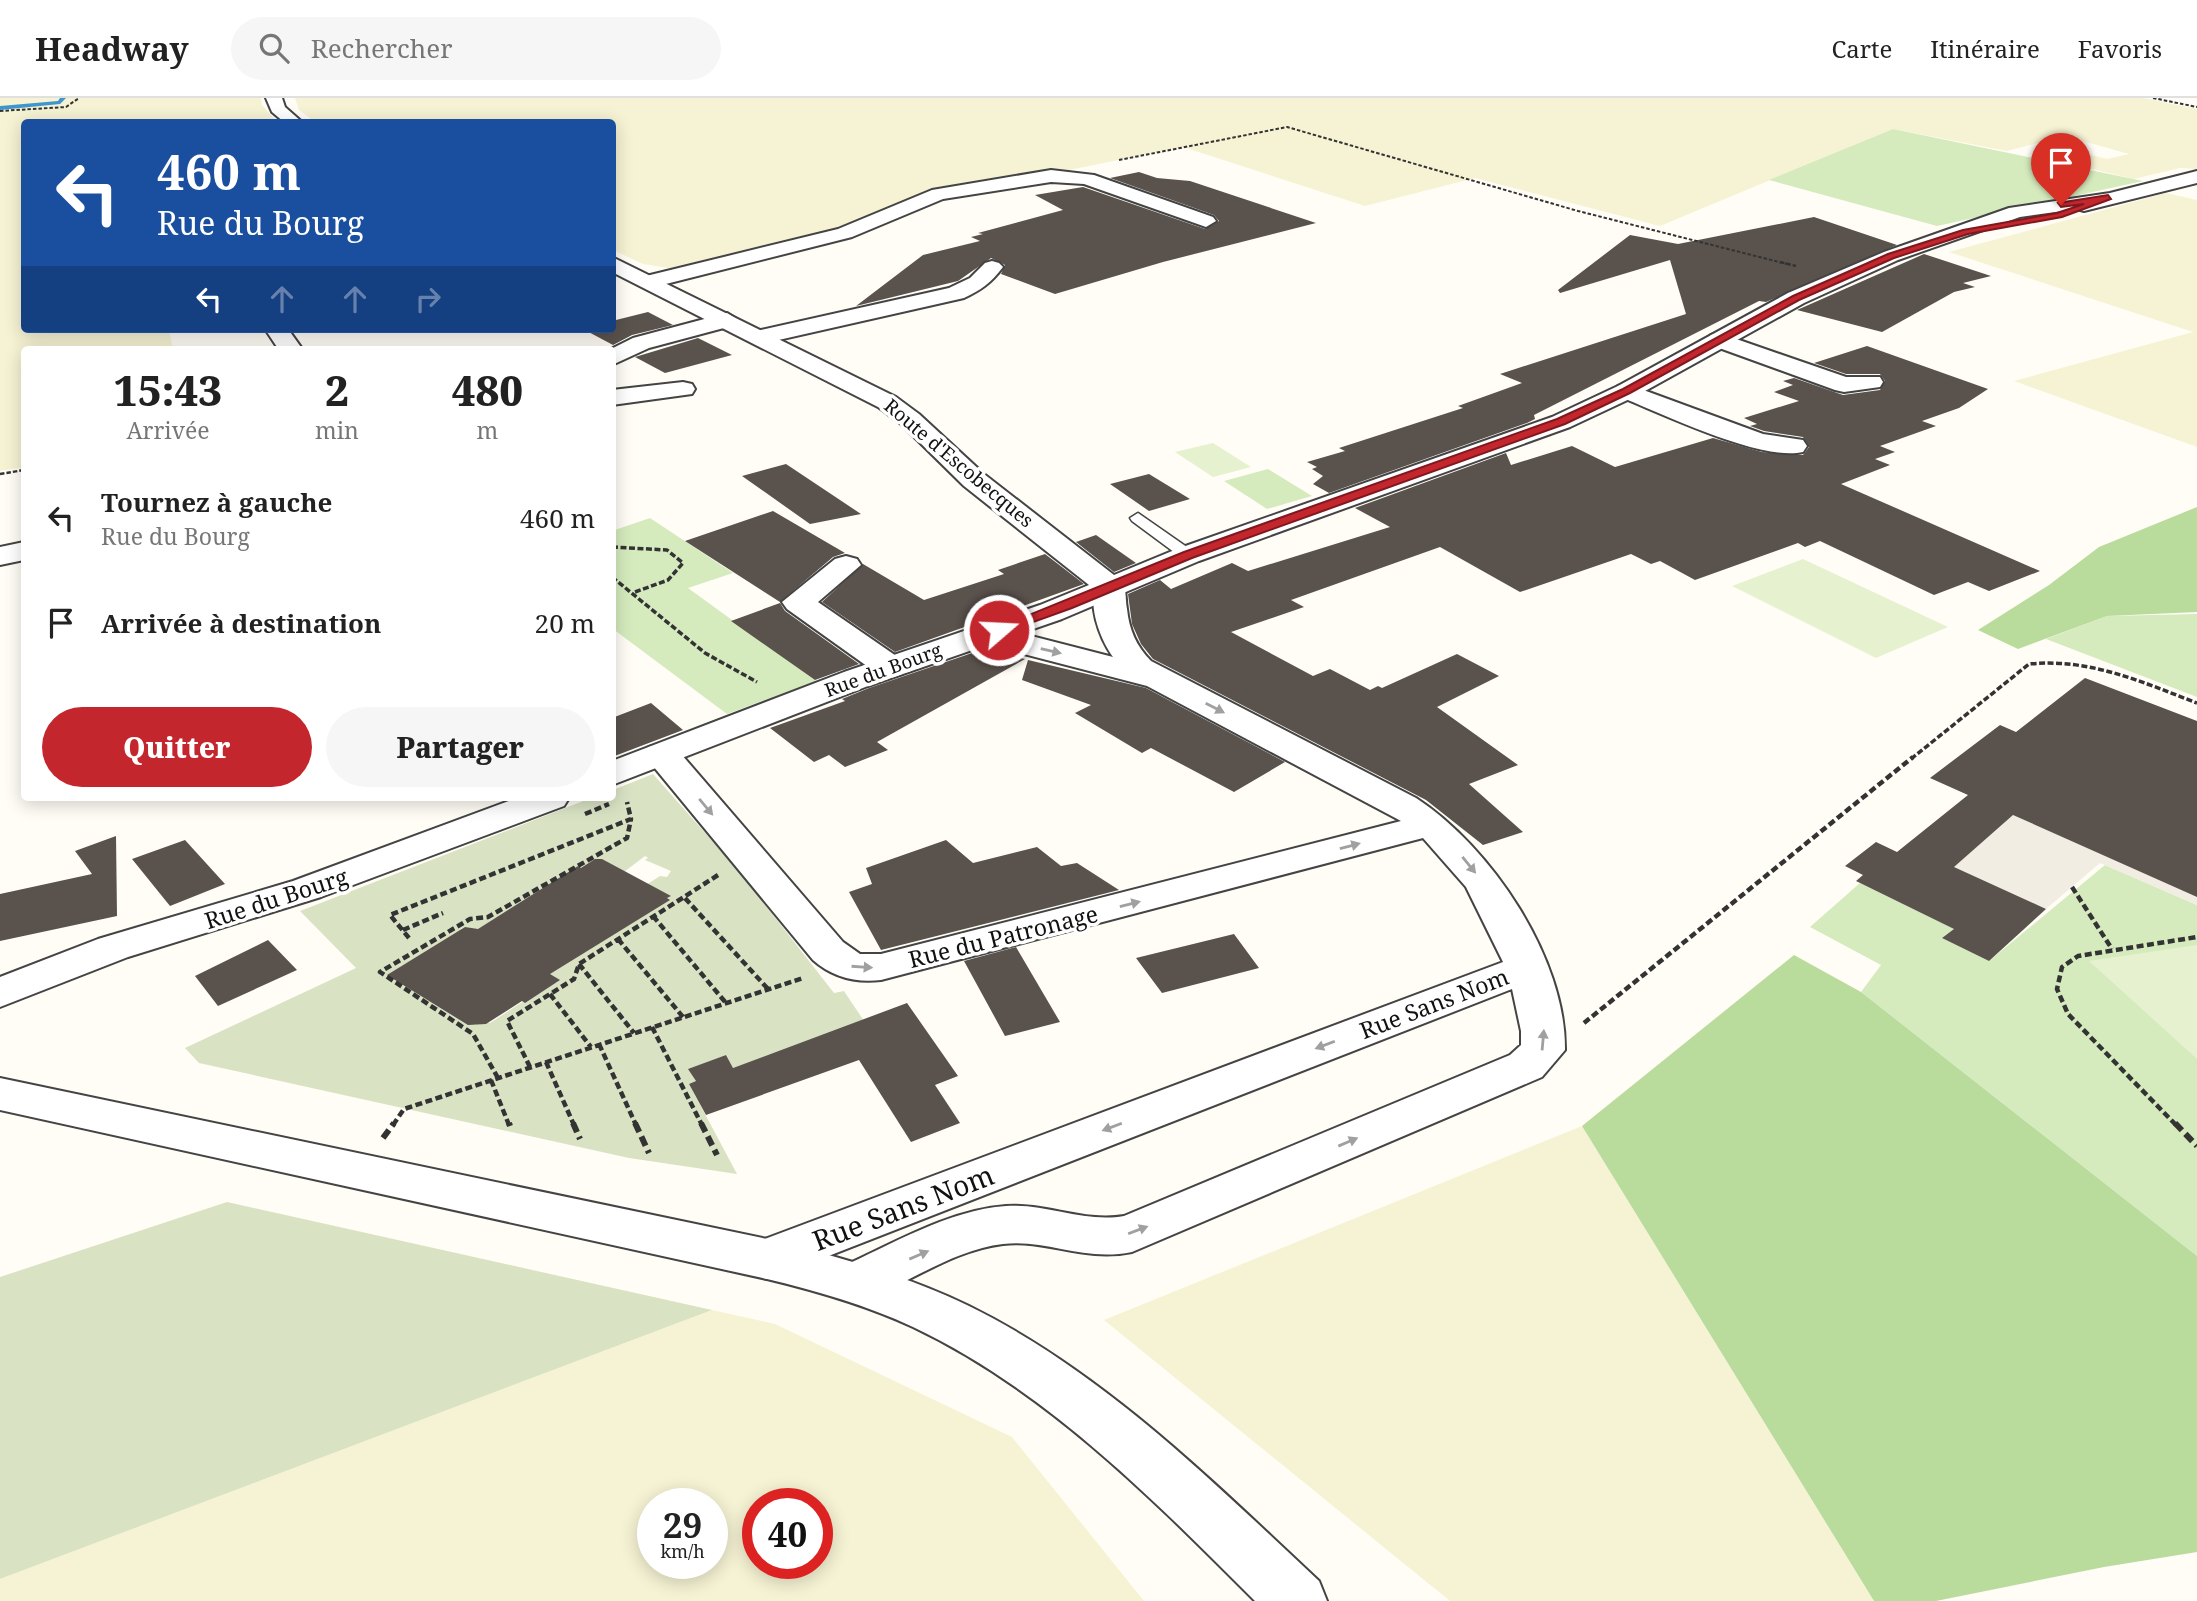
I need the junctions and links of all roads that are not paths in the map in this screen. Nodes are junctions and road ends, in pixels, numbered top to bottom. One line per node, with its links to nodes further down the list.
1 (274, 98): 2 (street)
2 (290, 119)
3 (2197, 177): 10 (street, Rue du Bourg)
4 (1231, 219): 7 (street)
5 (616, 265): 7 (street, Route d'Escobecques)
6 (992, 267): 9 (street)
7 (650, 282): 8 (street, Route d'Escobecques)
8 (727, 320): 9 (street, Route d'Escobecques); 11 (street)
9 (761, 337): 22 (street, Route d'Escobecques)
10 (1719, 340): 12 (street); 14 (street, Rue du Bourg)
11 (616, 356)
12 (1871, 382)
13 (683, 389): 15 (street)
14 (1627, 391): 16 (street); 19 (street, Rue du Bourg)
15 (616, 397)
16 (1794, 446)
17 (1138, 519): 19 (lane)
18 (21, 552): 20 (street)
19 (1188, 555): 22 (street, Rue du Bourg)
20 (0, 556)
21 (846, 565): 24 (street)
22 (1110, 587): 23 (street, Rue du Bourg); 25 (street)
23 (985, 634): 24 (street, Rue du Bourg); 25 (street, one-way to 25)
24 (890, 667): 26 (street, Rue du Bourg)
25 (1154, 677): 29 (street, one-way to 29)
26 (662, 755): 27 (street, Rue du Bourg); 29 (street, Rue du Patronage, one-way to 29)
27 (625, 789)
28 (563, 808): 31 (street, Rue du Bourg)
29 (1430, 825): 30 (street, one-way to 30)
30 (1526, 968): 33 (street, Rue Sans Nom, one-way to 33); 34 (street, Rue Sans Nom, one-way to 30)
31 (0, 993)
32 (0, 1094): 35 (street)
33 (1038, 1155): 34 (street, Rue Sans Nom); 35 (street, Rue Sans Nom)
34 (1050, 1228): 36 (street, Rue Sans Nom, one-way to 34)
35 (767, 1259): 36 (street)
36 (857, 1282): 37 (street)
37 (1297, 1601)

